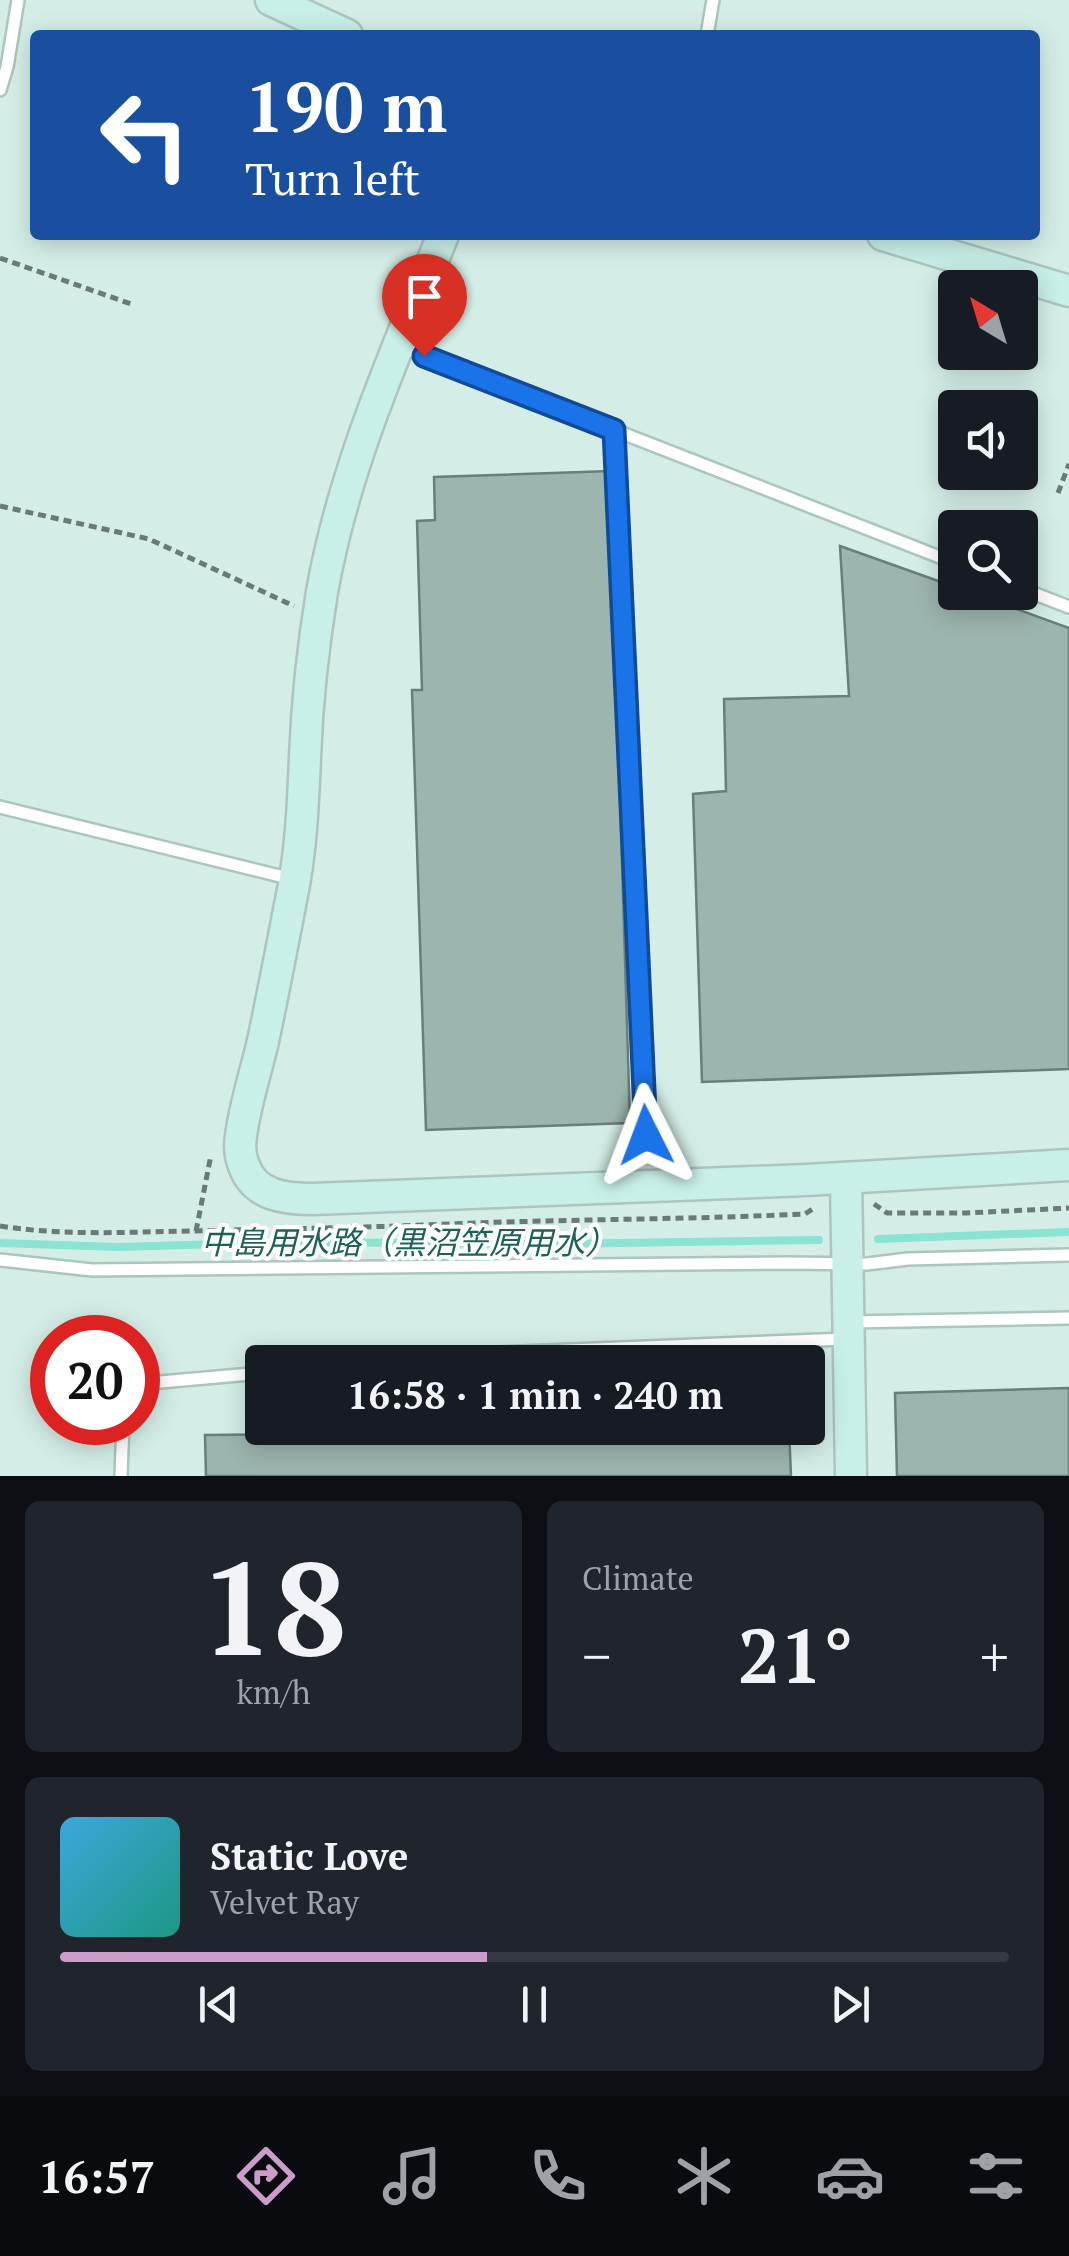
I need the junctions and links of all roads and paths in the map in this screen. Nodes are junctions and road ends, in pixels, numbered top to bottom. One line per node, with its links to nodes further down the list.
1 (18, 0): 6 (lane)
2 (272, 0): 4 (street)
3 (714, 0): 5 (lane)
4 (335, 30)
5 (708, 30)
6 (0, 90)
7 (441, 240): 12 (street)
8 (900, 240): 10 (street)
9 (0, 258): 11 (path)
10 (1069, 291)
11 (134, 305)
12 (399, 346): 13 (lane); 20 (street)
13 (614, 430): 17 (lane); 23 (lane)
14 (1069, 464): 15 (path)
15 (1058, 493)
16 (0, 506): 20 (path)
17 (938, 556)
18 (1038, 595): 19 (lane)
19 (1069, 607)
20 (319, 616): 22 (street)
21 (0, 808): 22 (lane)
22 (296, 880): 25 (street)
23 (646, 1135)
24 (1069, 1165): 25 (street)
25 (846, 1178): 30 (street)
26 (877, 1205): 27 (path)
27 (1069, 1208)
28 (1069, 1255): 30 (lane)
29 (0, 1260): 30 (lane)
30 (846, 1265): 32 (street)
31 (1069, 1318): 32 (lane)
32 (847, 1330): 33 (lane); 38 (street)
33 (608, 1345)
34 (245, 1375): 35 (lane)
35 (160, 1382)
36 (123, 1445): 37 (lane)
37 (122, 1476)
38 (851, 1476)

